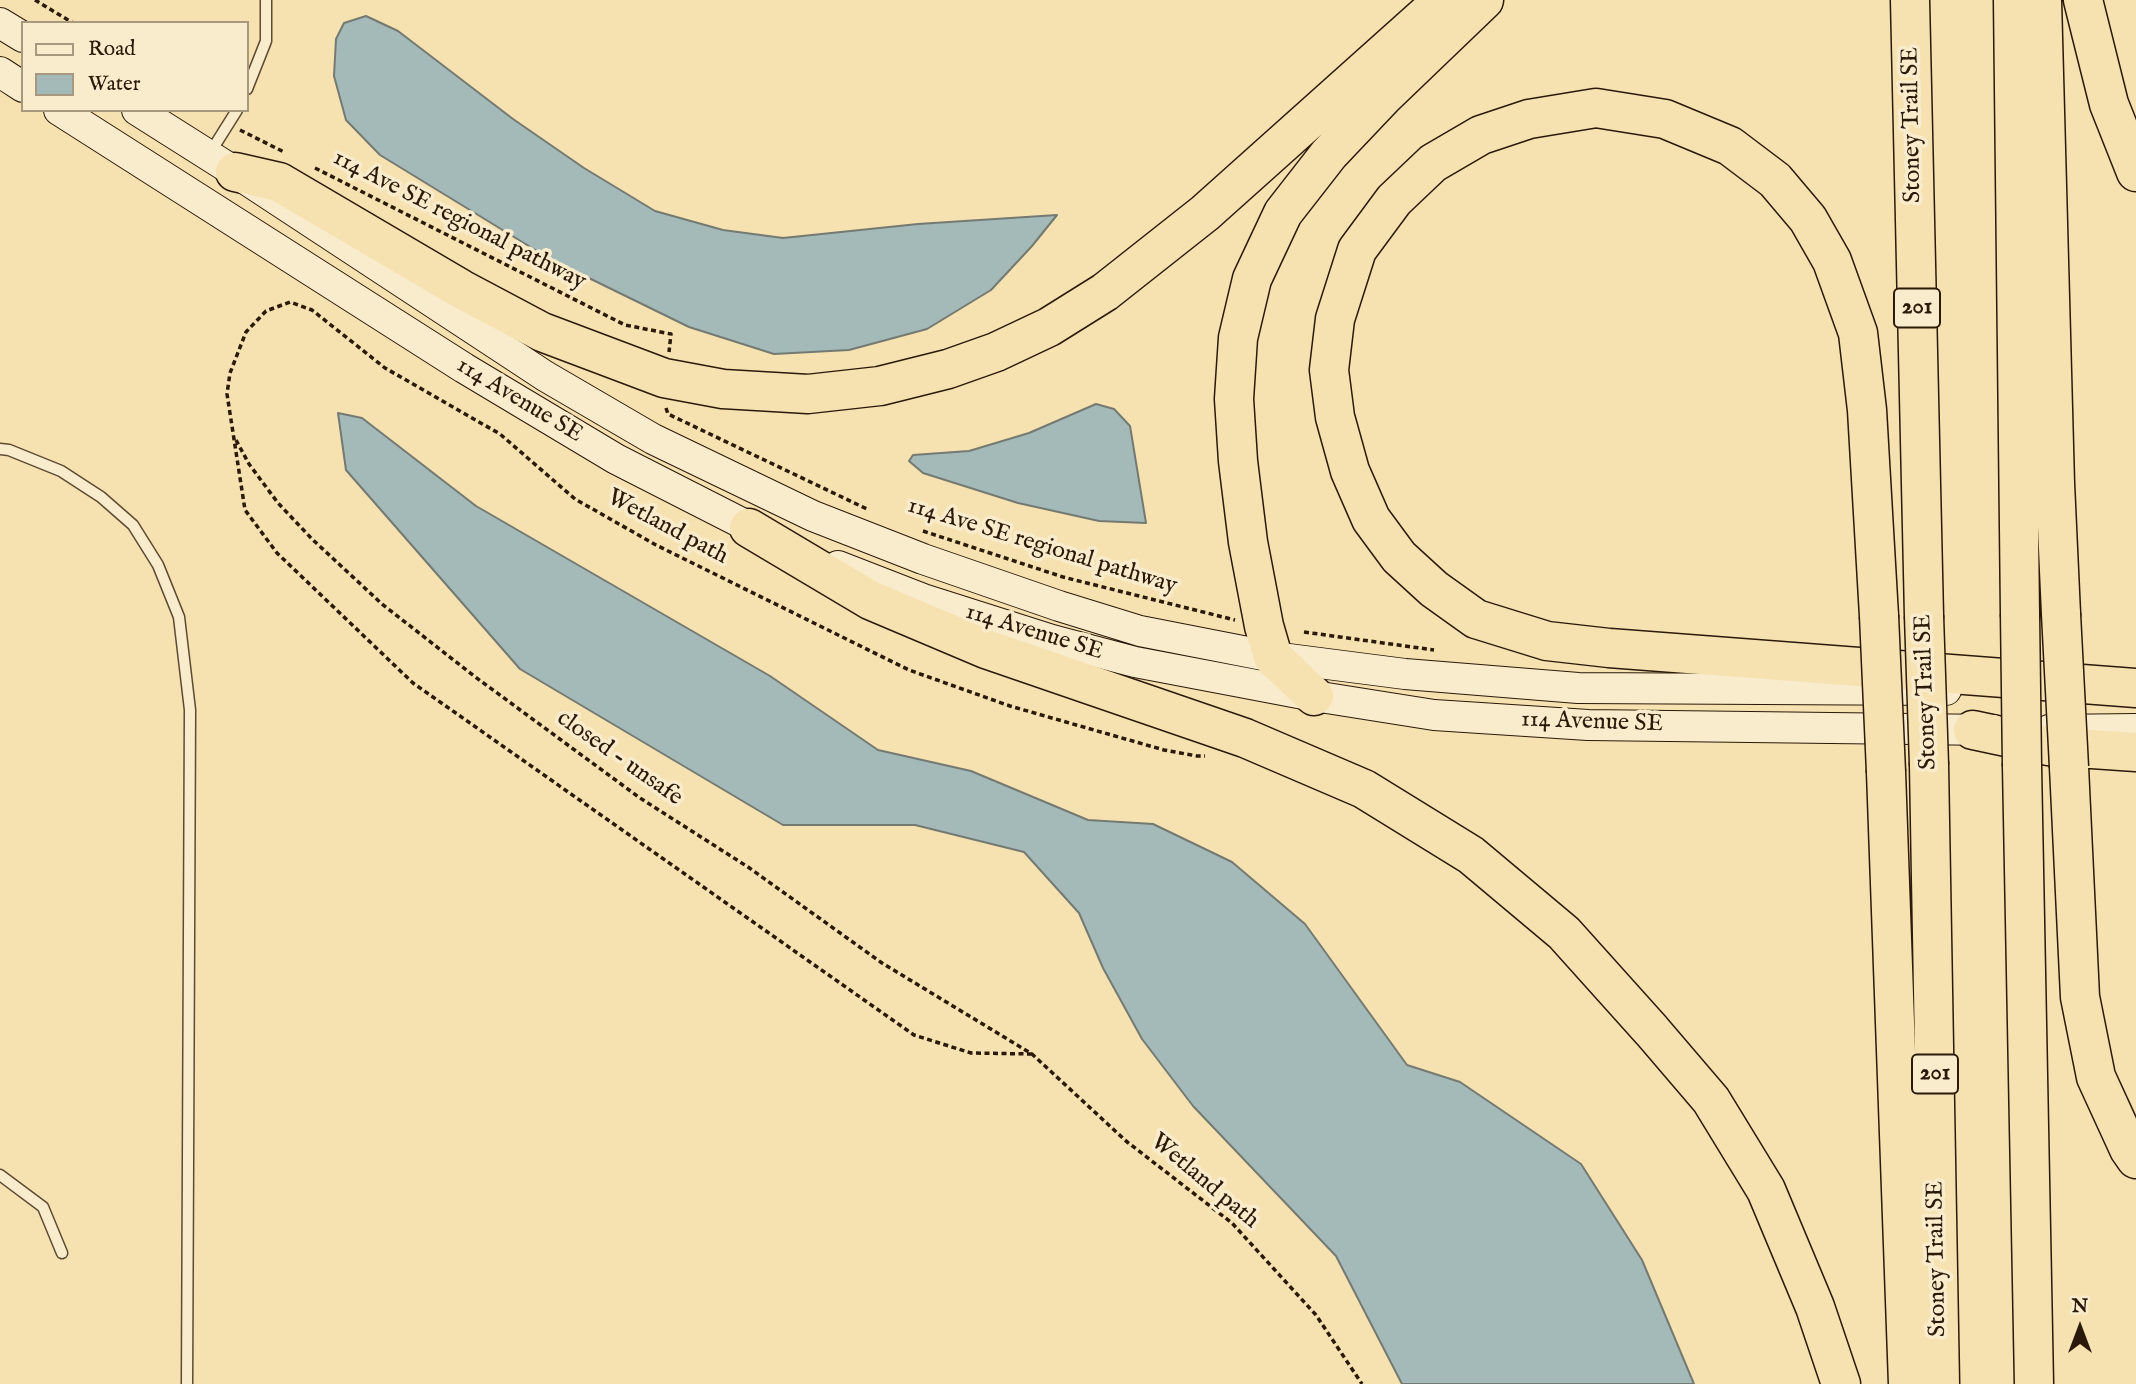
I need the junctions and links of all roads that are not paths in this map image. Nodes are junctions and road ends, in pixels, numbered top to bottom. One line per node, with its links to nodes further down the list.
1 (266, 0): 12 (lane)
2 (1443, 0): 16 (highway)
3 (1483, 0): 20 (highway)
4 (1910, 0): 32 (highway, Stoney Trail SE / 201, bridge)
5 (2013, 0): 33 (highway, bridge)
6 (2042, 0): 26 (highway, bridge)
7 (2083, 0): 17 (highway)
8 (0, 23): 9 (main road)
9 (21, 36)
10 (0, 72): 11 (main road)
11 (21, 86)
12 (248, 86)
13 (62, 112): 19 (main road, 114 Avenue SE)
14 (140, 112): 16 (main road, 114 Avenue SE)
15 (236, 112): 16 (lane)
16 (222, 164): 20 (main road, 114 Avenue SE)
17 (2136, 172)
18 (0, 449): 29 (lane)
19 (749, 528): 22 (main road, 114 Avenue SE); 30 (highway)
20 (1273, 657): 21 (main road, 114 Avenue SE); 22 (highway)
21 (2136, 689): 31 (highway, bridge)
22 (1314, 696): 24 (main road, 114 Avenue SE)
23 (2136, 729): 24 (main road, 114 Avenue SE)
24 (1973, 730): 25 (highway)
25 (2136, 752)
26 (2136, 1159)
27 (0, 1175): 28 (lane)
28 (62, 1253)
29 (187, 1384)
30 (1841, 1384)
31 (1908, 1384)
32 (1940, 1384)
33 (2034, 1384)

